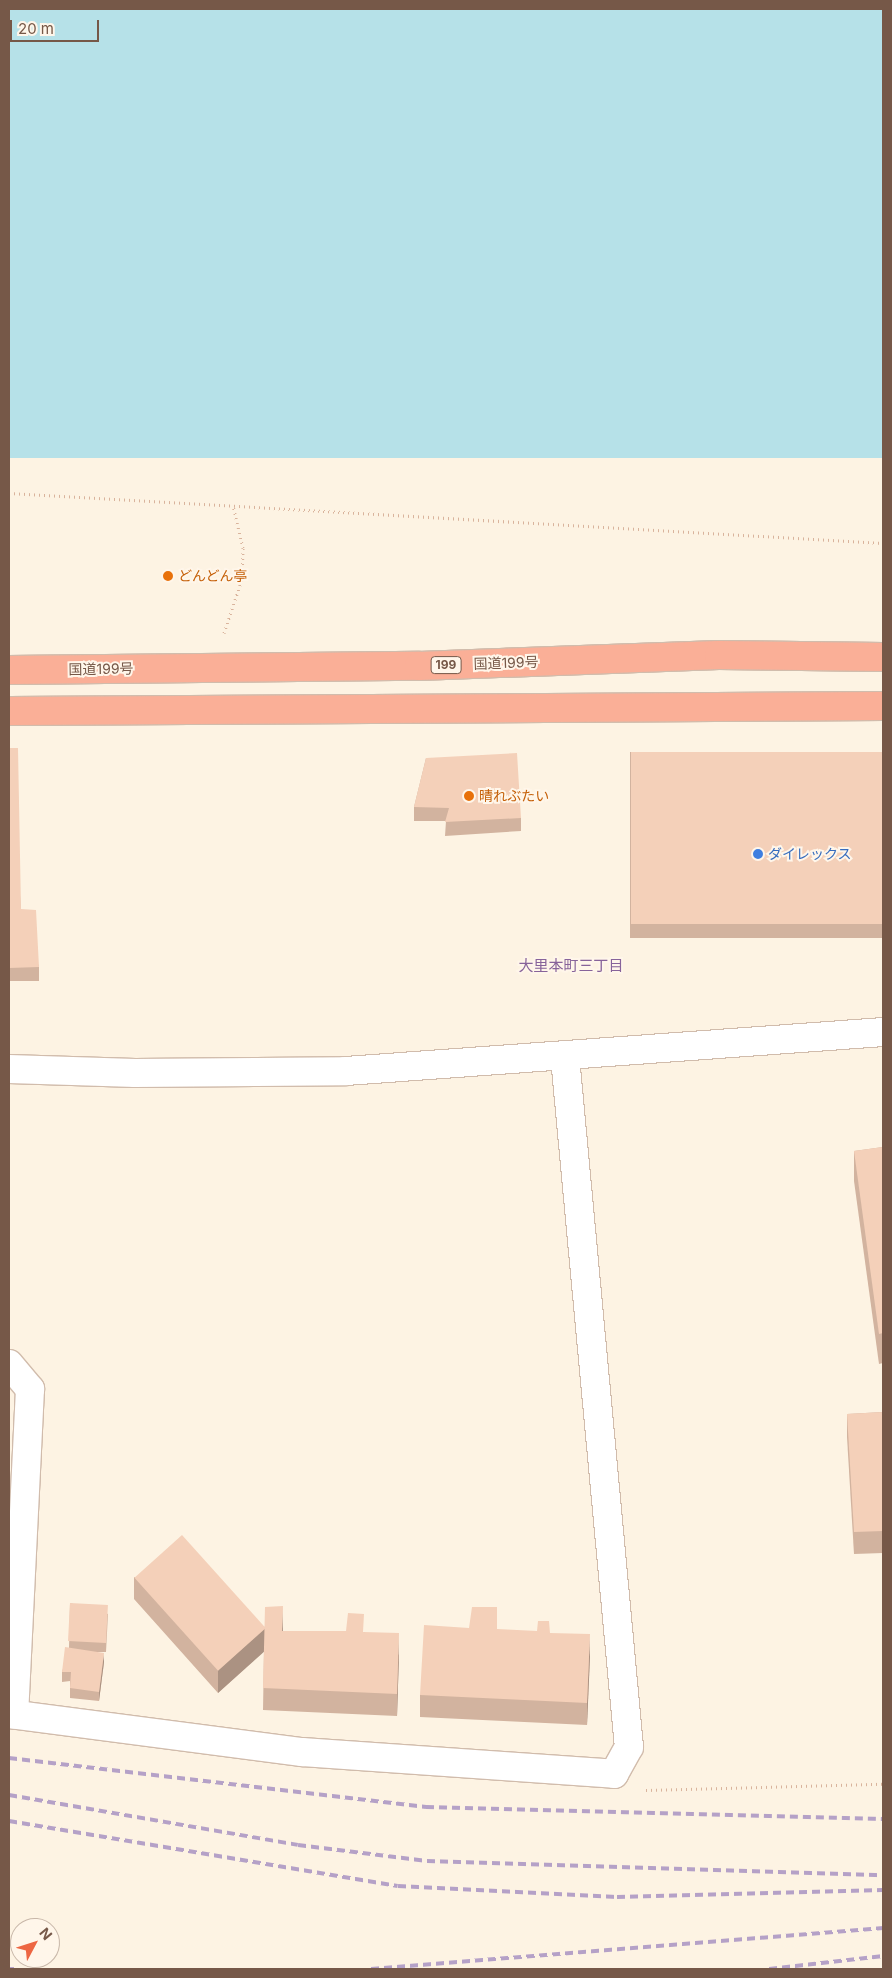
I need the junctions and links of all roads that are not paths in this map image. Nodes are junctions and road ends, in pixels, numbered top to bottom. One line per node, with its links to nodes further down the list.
1 (883, 656): 2 (highway, 国道199号 / 199)
2 (9, 670)
3 (883, 706): 4 (highway)
4 (9, 711)
5 (883, 1032): 6 (street)
6 (565, 1057): 7 (street); 9 (street)
7 (9, 1068)
8 (9, 1364): 9 (street)
9 (11, 1715)

